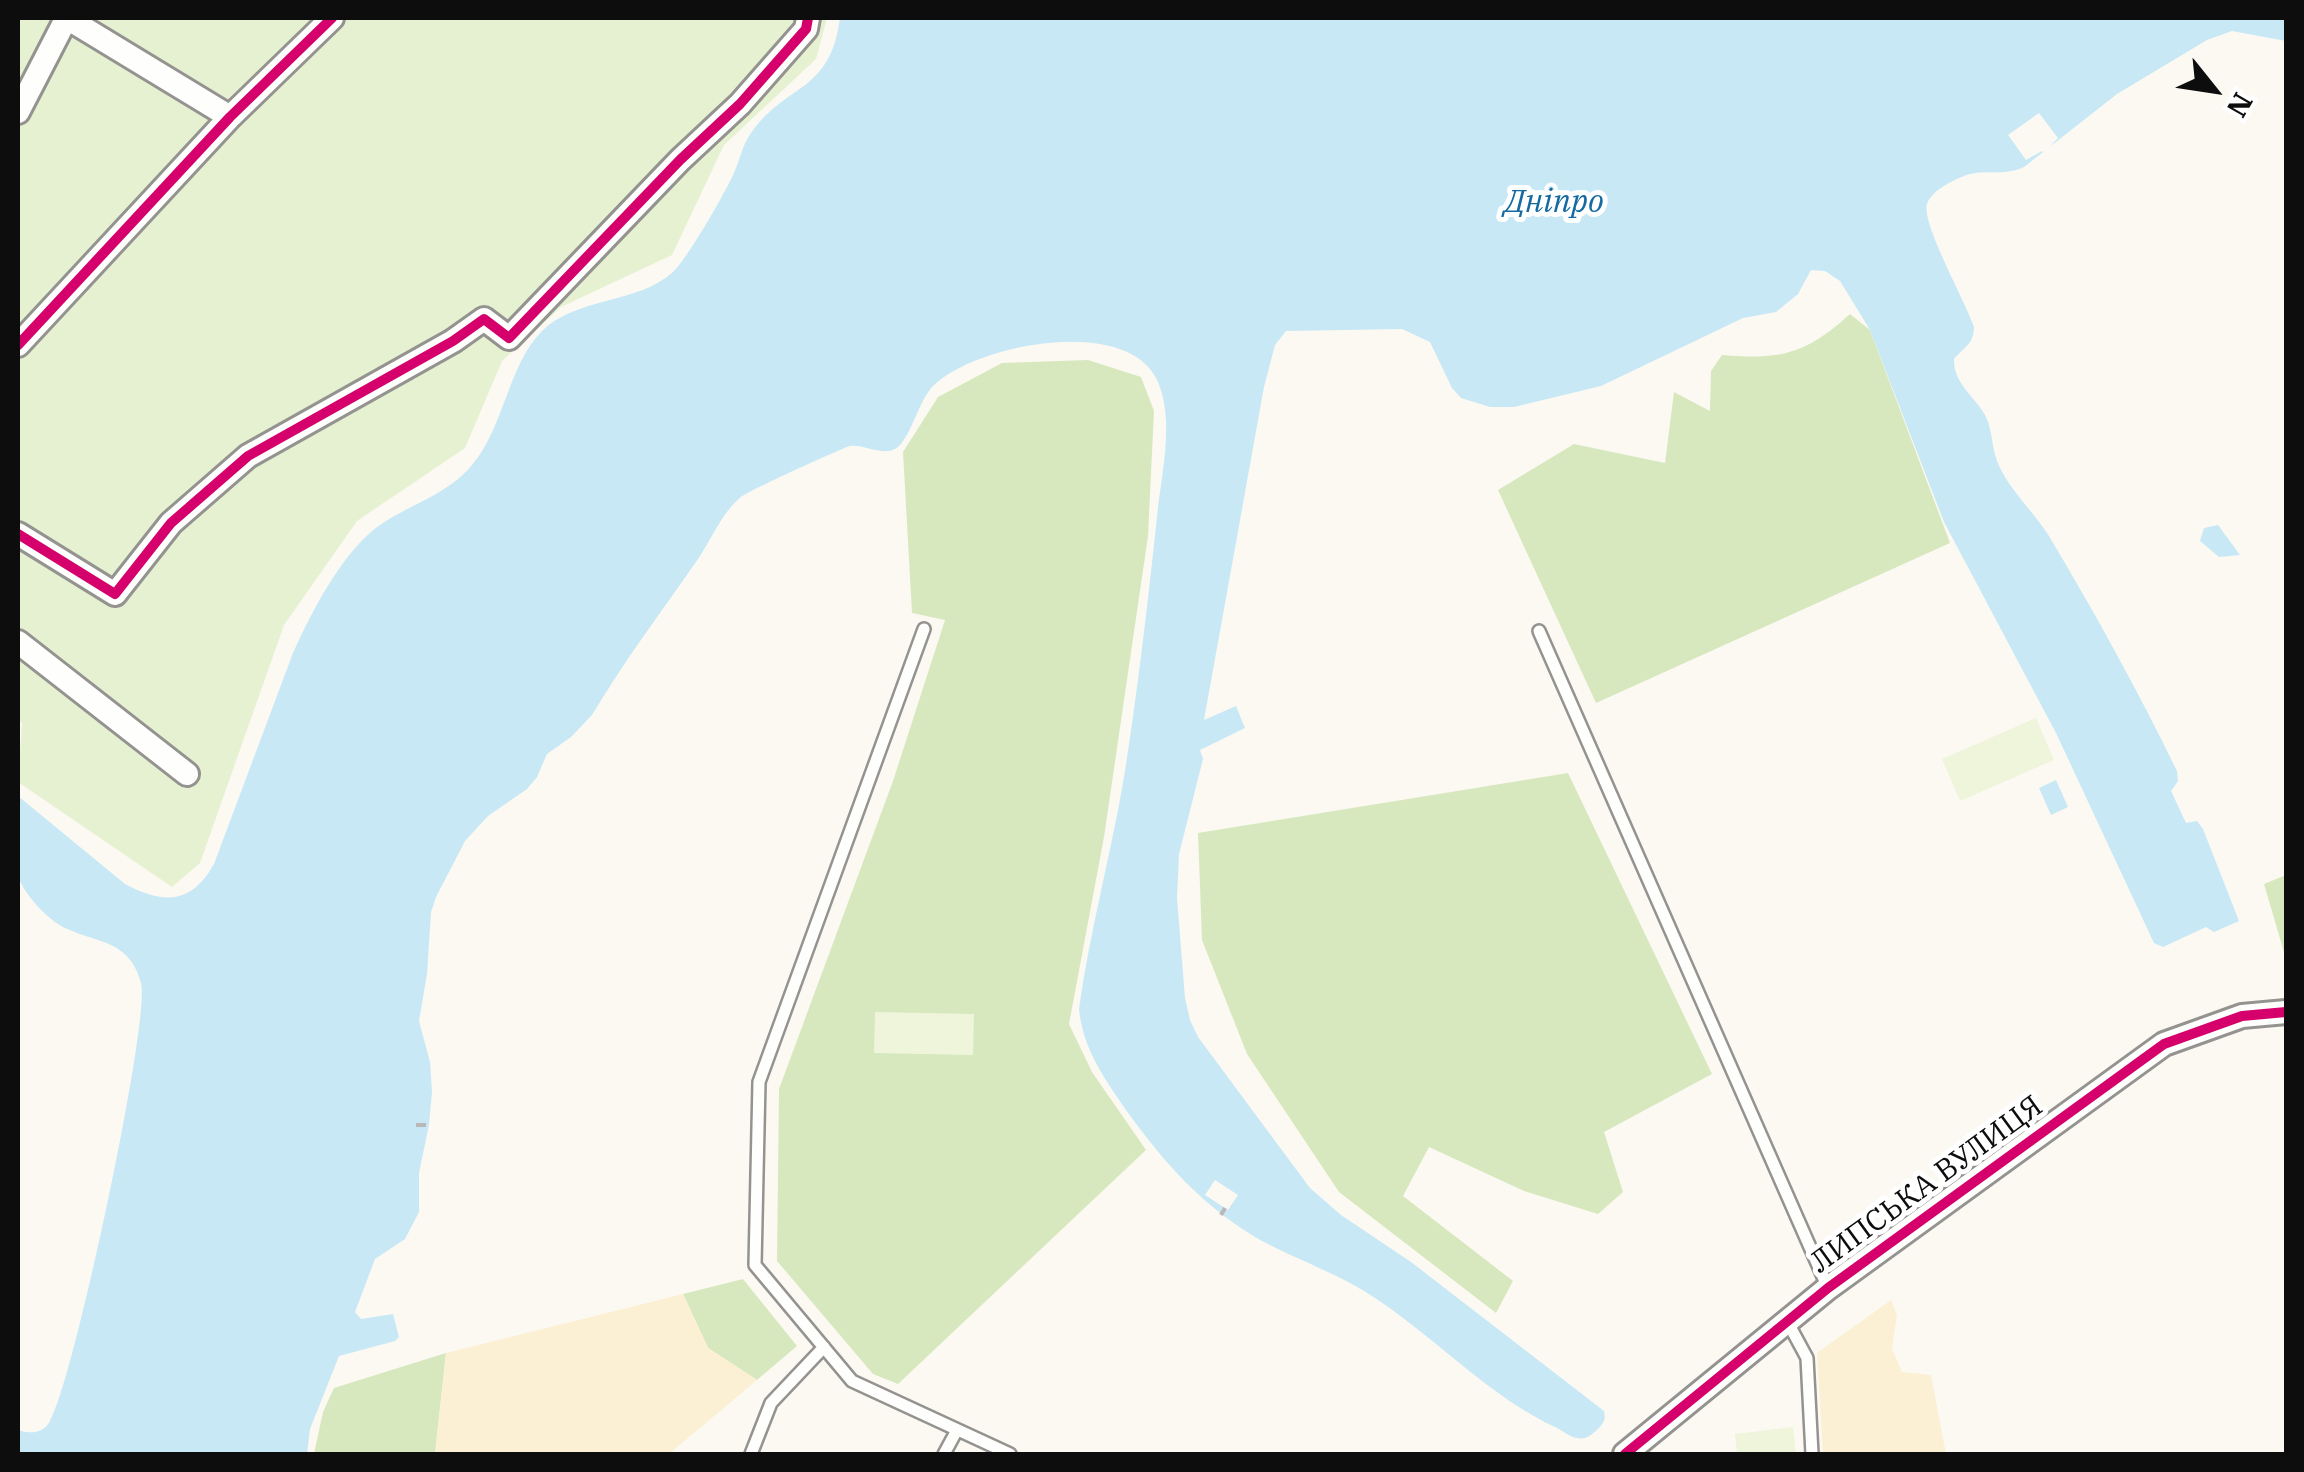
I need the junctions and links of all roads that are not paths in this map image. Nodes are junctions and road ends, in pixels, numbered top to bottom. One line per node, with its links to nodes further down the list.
1 (66, 18): 4 (street); 5 (street)
2 (332, 18): 5 (street)
3 (808, 18): 7 (street)
4 (18, 112)
5 (230, 117): 6 (street)
6 (18, 345)
7 (18, 534)
8 (924, 629): 15 (lane)
9 (1539, 631): 13 (lane)
10 (18, 642): 11 (street)
11 (187, 774)
12 (2286, 1012): 13 (street, ЛИПСЬКА ВУЛИЦЯ)
13 (1828, 1288): 14 (street, ЛИПСЬКА ВУЛИЦЯ)
14 (1788, 1321): 17 (street, ЛИПСЬКА ВУЛИЦЯ); 21 (lane)
15 (824, 1347): 16 (lane); 18 (lane)
16 (957, 1430): 19 (lane); 20 (lane)
17 (1632, 1450)
18 (751, 1453)
19 (944, 1454)
20 (1010, 1454)
21 (1812, 1454)

